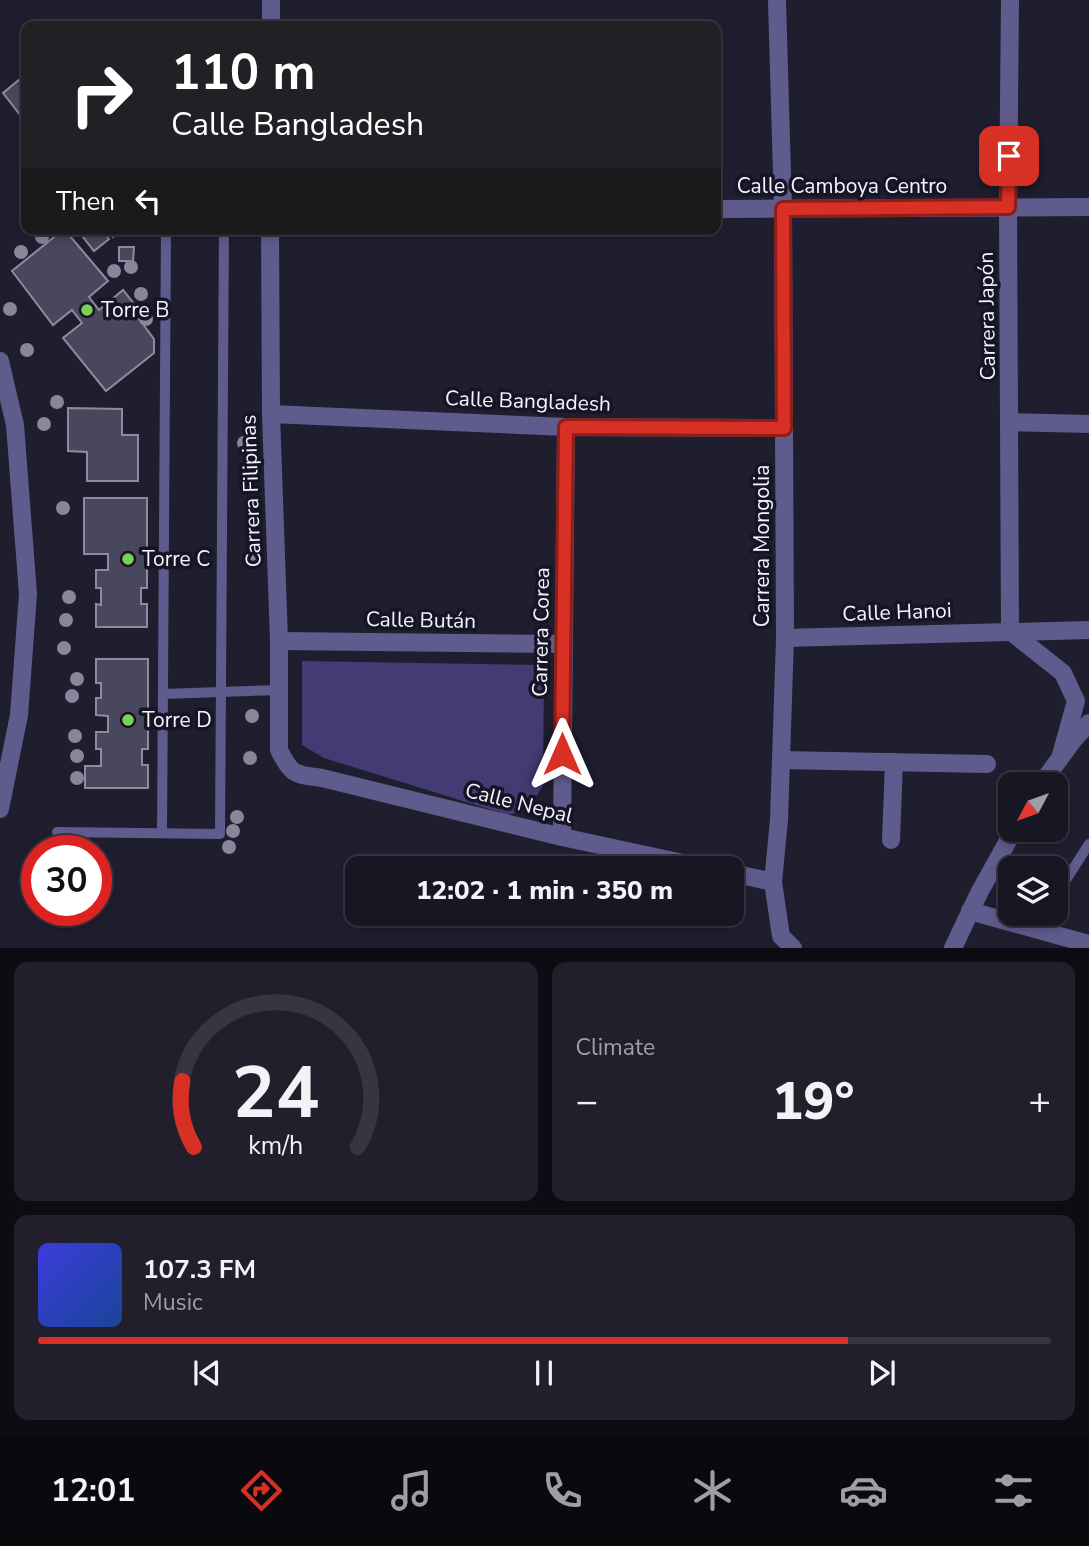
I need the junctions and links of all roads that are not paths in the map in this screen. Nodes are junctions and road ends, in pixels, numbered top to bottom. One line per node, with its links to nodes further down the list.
1 (271, 0): 4 (street)
2 (777, 0): 8 (street, Carrera Mongolia)
3 (1010, 0): 5 (street, Carrera Japón)
4 (271, 21)
5 (1008, 207): 6 (street, Calle Camboya Centro); 8 (street, Calle Camboya Centro); 14 (street, Carrera Japón)
6 (1089, 207)
7 (721, 209): 8 (street, Calle Camboya Centro)
8 (783, 209): 17 (street, Carrera Mongolia)
9 (166, 235): 25 (lane)
10 (223, 235): 24 (lane)
11 (270, 235): 13 (street, Carrera Filipinas)
12 (0, 360): 33 (street)
13 (271, 414): 16 (street, Calle Bangladesh); 21 (street, Carrera Filipinas)
14 (1010, 422): 15 (street); 19 (street, Carrera Japón)
15 (1089, 424)
16 (566, 427): 17 (street, Calle Bangladesh); 22 (street, Carrera Corea)
17 (784, 428): 20 (street, Carrera Mongolia)
18 (1089, 630): 19 (street, Calle Hanoi)
19 (1010, 631): 20 (street, Calle Hanoi); 28 (street)
20 (785, 638): 29 (street, Carrera Mongolia)
21 (279, 641): 22 (street, Calle Bután); 23 (street, Carrera Filipinas)
22 (564, 644): 36 (street, Carrera Corea)
23 (279, 690): 24 (lane); 27 (street, Carrera Filipinas)
24 (220, 692): 25 (lane); 35 (lane)
25 (163, 694): 35 (lane)
26 (1089, 723): 28 (street)
27 (279, 750): 36 (street, Calle Nepal)
28 (1060, 759): 32 (street)
29 (780, 760): 30 (street); 43 (street, Carrera Mongolia)
30 (894, 762): 31 (street); 37 (street)
31 (987, 764)
32 (1050, 772)
33 (0, 809)
34 (57, 832): 35 (lane)
35 (162, 833)
36 (562, 837): 40 (street, Calle Nepal)
37 (891, 840)
38 (1007, 842): 44 (street)
39 (1089, 844): 42 (lane)
40 (650, 856)
41 (744, 876): 43 (street)
42 (1068, 877)
43 (773, 882): 46 (street, Carrera Mongolia)
44 (970, 911): 45 (street); 47 (street)
45 (1089, 944)
46 (793, 947)
47 (953, 947)

